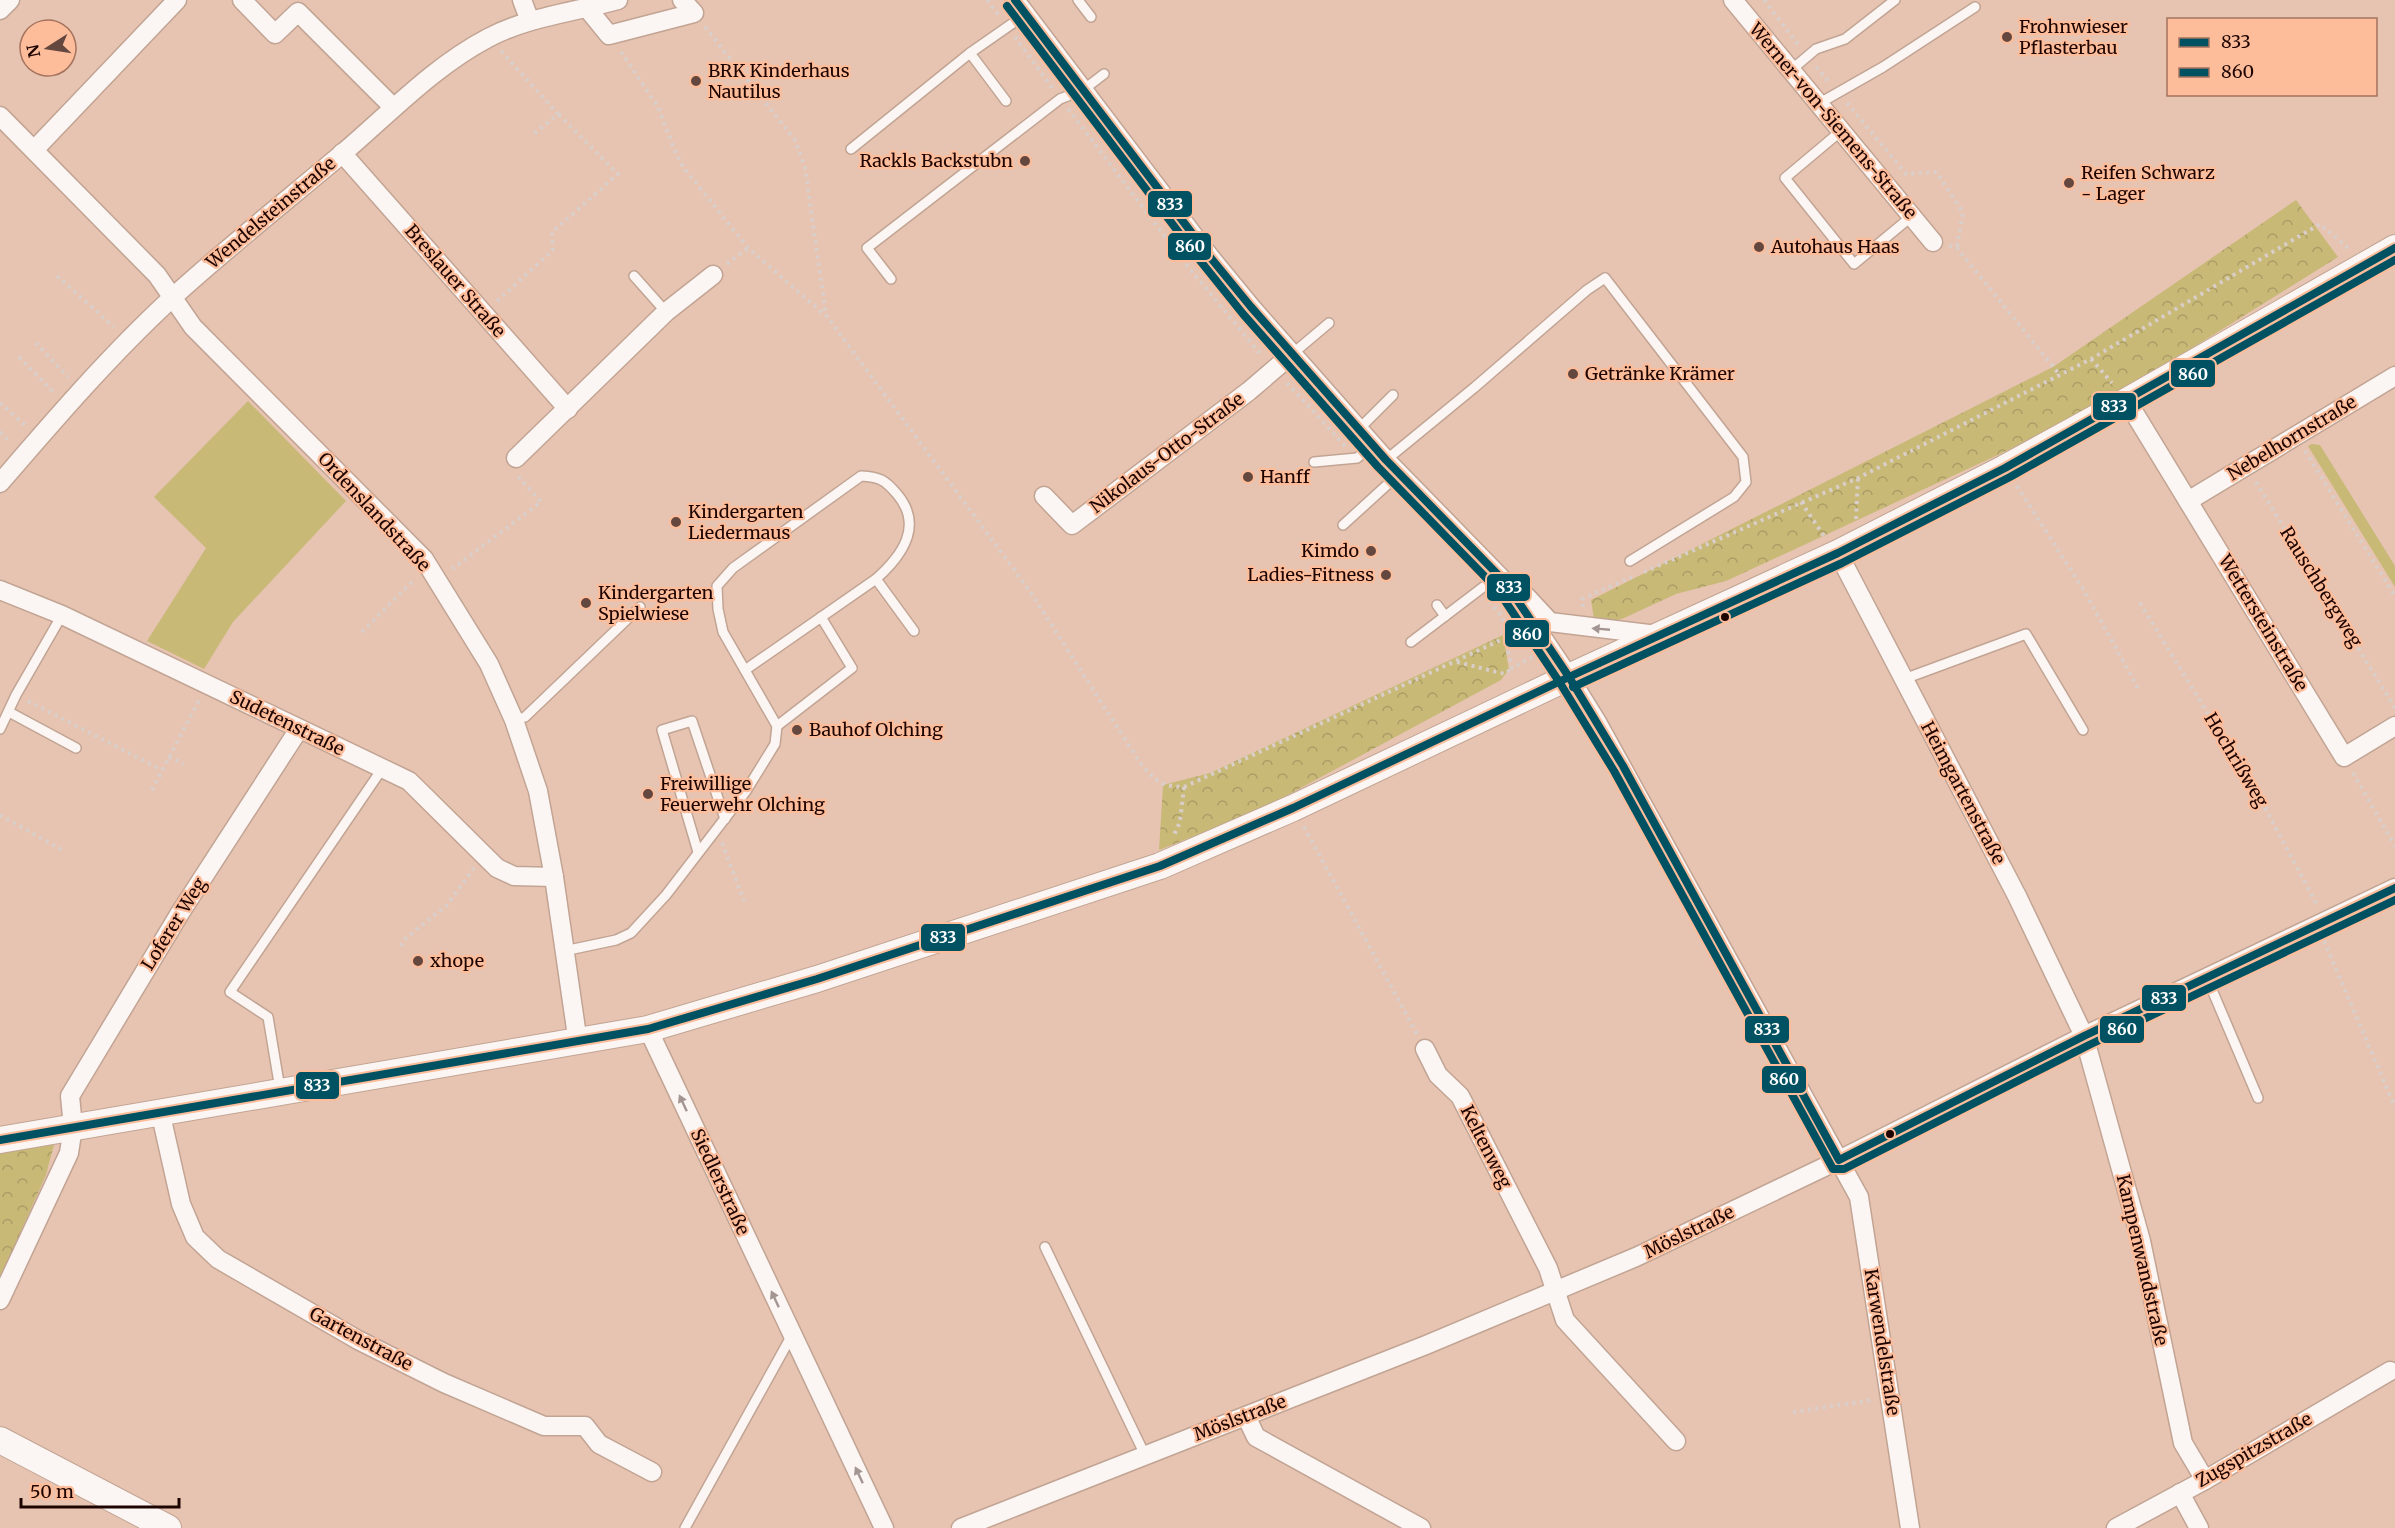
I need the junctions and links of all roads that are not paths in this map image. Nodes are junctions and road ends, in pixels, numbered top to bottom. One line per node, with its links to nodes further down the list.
1 (10, 0): 13 (street)
2 (177, 0): 26 (street)
3 (242, 0): 22 (street)
4 (522, 0): 15 (street)
5 (618, 0): 12 (street, Wendelsteinstraße)
6 (1078, 0): 14 (lane)
7 (1733, 0): 17 (street, Werner-von-Siemens-Straße)
8 (1894, 0): 17 (lane)
9 (688, 7): 12 (street)
10 (1020, 7): 16 (lane); 19 (street)
11 (1975, 7): 21 (lane)
12 (587, 8): 15 (street, Wendelsteinstraße)
13 (0, 10)
14 (1091, 17)
15 (530, 21): 22 (street, Wendelsteinstraße)
16 (970, 53): 20 (lane); 25 (lane)
17 (1790, 71): 21 (street, Werner-von-Siemens-Straße)
18 (1104, 74): 19 (lane)
19 (1083, 90): 33 (lane); 37 (street)
20 (1006, 101)
21 (1818, 104): 24 (street, Werner-von-Siemens-Straße)
22 (393, 107): 27 (street, Wendelsteinstraße)
23 (0, 116): 26 (street, Ordenslandstraße)
24 (1841, 131): 28 (street, Werner-von-Siemens-Straße); 28 (lane)
25 (851, 148)
26 (35, 149): 34 (street, Ordenslandstraße)
27 (342, 153): 34 (street, Wendelsteinstraße); 41 (street, Breslauer Straße)
28 (1912, 216): 29 (street, Werner-von-Siemens-Straße)
29 (1933, 242)
30 (2395, 248): 40 (main road)
31 (713, 275): 35 (street)
32 (634, 276): 35 (lane)
33 (891, 279)
34 (173, 297): 48 (street, Wendelsteinstraße); 69 (street, Ordenslandstraße)
35 (666, 312): 41 (street)
36 (1329, 322): 37 (lane)
37 (1291, 355): 42 (street); 49 (street, Nikolaus-Otto-Straße)
38 (2395, 376): 50 (street, Nebelhornstraße)
39 (1393, 395): 42 (lane)
40 (2127, 401): 50 (street, Wettersteinstraße); 52 (main road)
41 (568, 409): 44 (street)
42 (1359, 429): 43 (street)
43 (1373, 445): 45 (street); 46 (lane)
44 (516, 458)
45 (1386, 460): 47 (street); 53 (lane)
46 (1314, 462)
47 (1399, 474): 51 (lane); 55 (street)
48 (0, 483)
49 (1044, 496)
50 (2188, 501): 71 (street, Wettersteinstraße)
51 (1343, 525)
52 (1838, 553): 63 (main road); 67 (street, Heimgartenstraße)
53 (1630, 561)
54 (876, 579): 61 (lane); 62 (lane); 65 (lane)
55 (1502, 579): 60 (lane); 63 (street, one-way to 55); 66 (street, Karwendelstraße)
56 (0, 590): 59 (street, Sudetenstraße)
57 (1437, 605): 60 (lane)
58 (639, 607): 69 (lane)
59 (62, 615): 68 (lane); 73 (street, Sudetenstraße)
60 (1445, 616): 64 (lane)
61 (821, 617): 65 (lane); 70 (lane)
62 (914, 631)
63 (1659, 635): 66 (main road)
64 (1410, 642)
65 (745, 670): 70 (lane)
66 (1569, 676): 83 (main road); 92 (street, Karwendelstraße)
67 (1904, 680): 74 (lane); 84 (street, Heimgartenstraße)
68 (9, 712): 72 (lane); 75 (lane)
69 (514, 720): 79 (street, Ordenslandstraße)
70 (777, 726): 77 (lane)
71 (2395, 726)
72 (0, 729)
73 (299, 729): 76 (street, Sudetenstraße); 90 (street, Loferer Weg)
74 (2084, 730)
75 (76, 748)
76 (382, 770): 79 (street, Sudetenstraße); 87 (lane)
77 (725, 819): 78 (lane); 78 (lane)
78 (698, 852): 81 (lane)
79 (554, 877): 81 (street, Ordenslandstraße)
80 (2395, 888): 82 (street, Möslstraße)
81 (564, 951): 85 (street, Ordenslandstraße)
82 (2207, 978): 84 (street, Möslstraße); 88 (lane)
83 (648, 1029): 85 (main road); 96 (street, Siedlerstraße, one-way to 83)
84 (2084, 1036): 92 (street, Möslstraße); 103 (street, Kampenwandstraße)
85 (578, 1043): 87 (main road)
86 (1425, 1049): 94 (street, Keltenweg)
87 (280, 1091): 89 (main road)
88 (2258, 1098)
89 (160, 1111): 90 (main road); 102 (street, Gartenstraße)
90 (73, 1127): 91 (main road); 95 (street, Loferer Weg)
91 (0, 1140)
92 (1839, 1160): 94 (street, Möslstraße); 110 (street, Karwendelstraße)
93 (1045, 1247): 101 (lane)
94 (1556, 1291): 98 (street, Möslstraße); 100 (street, Keltenweg)
95 (0, 1300)
96 (792, 1335): 106 (lane); 107 (street, Siedlerstraße, one-way to 96)
97 (2390, 1371): 103 (street, Zugspitzstraße)
98 (1246, 1416): 101 (street, Möslstraße); 109 (street)
99 (0, 1440): 105 (main road)
100 (1676, 1441)
101 (1145, 1455): 108 (street, Möslstraße)
102 (652, 1472)
103 (2205, 1480): 104 (street, Zugspitzstraße)
104 (2180, 1493): 111 (street, Zugspitzstraße); 112 (street)
105 (168, 1528)
106 (685, 1528)
107 (884, 1528)
108 (961, 1528)
109 (1421, 1528)
110 (1910, 1528)
111 (2116, 1528)
112 (2199, 1528)

